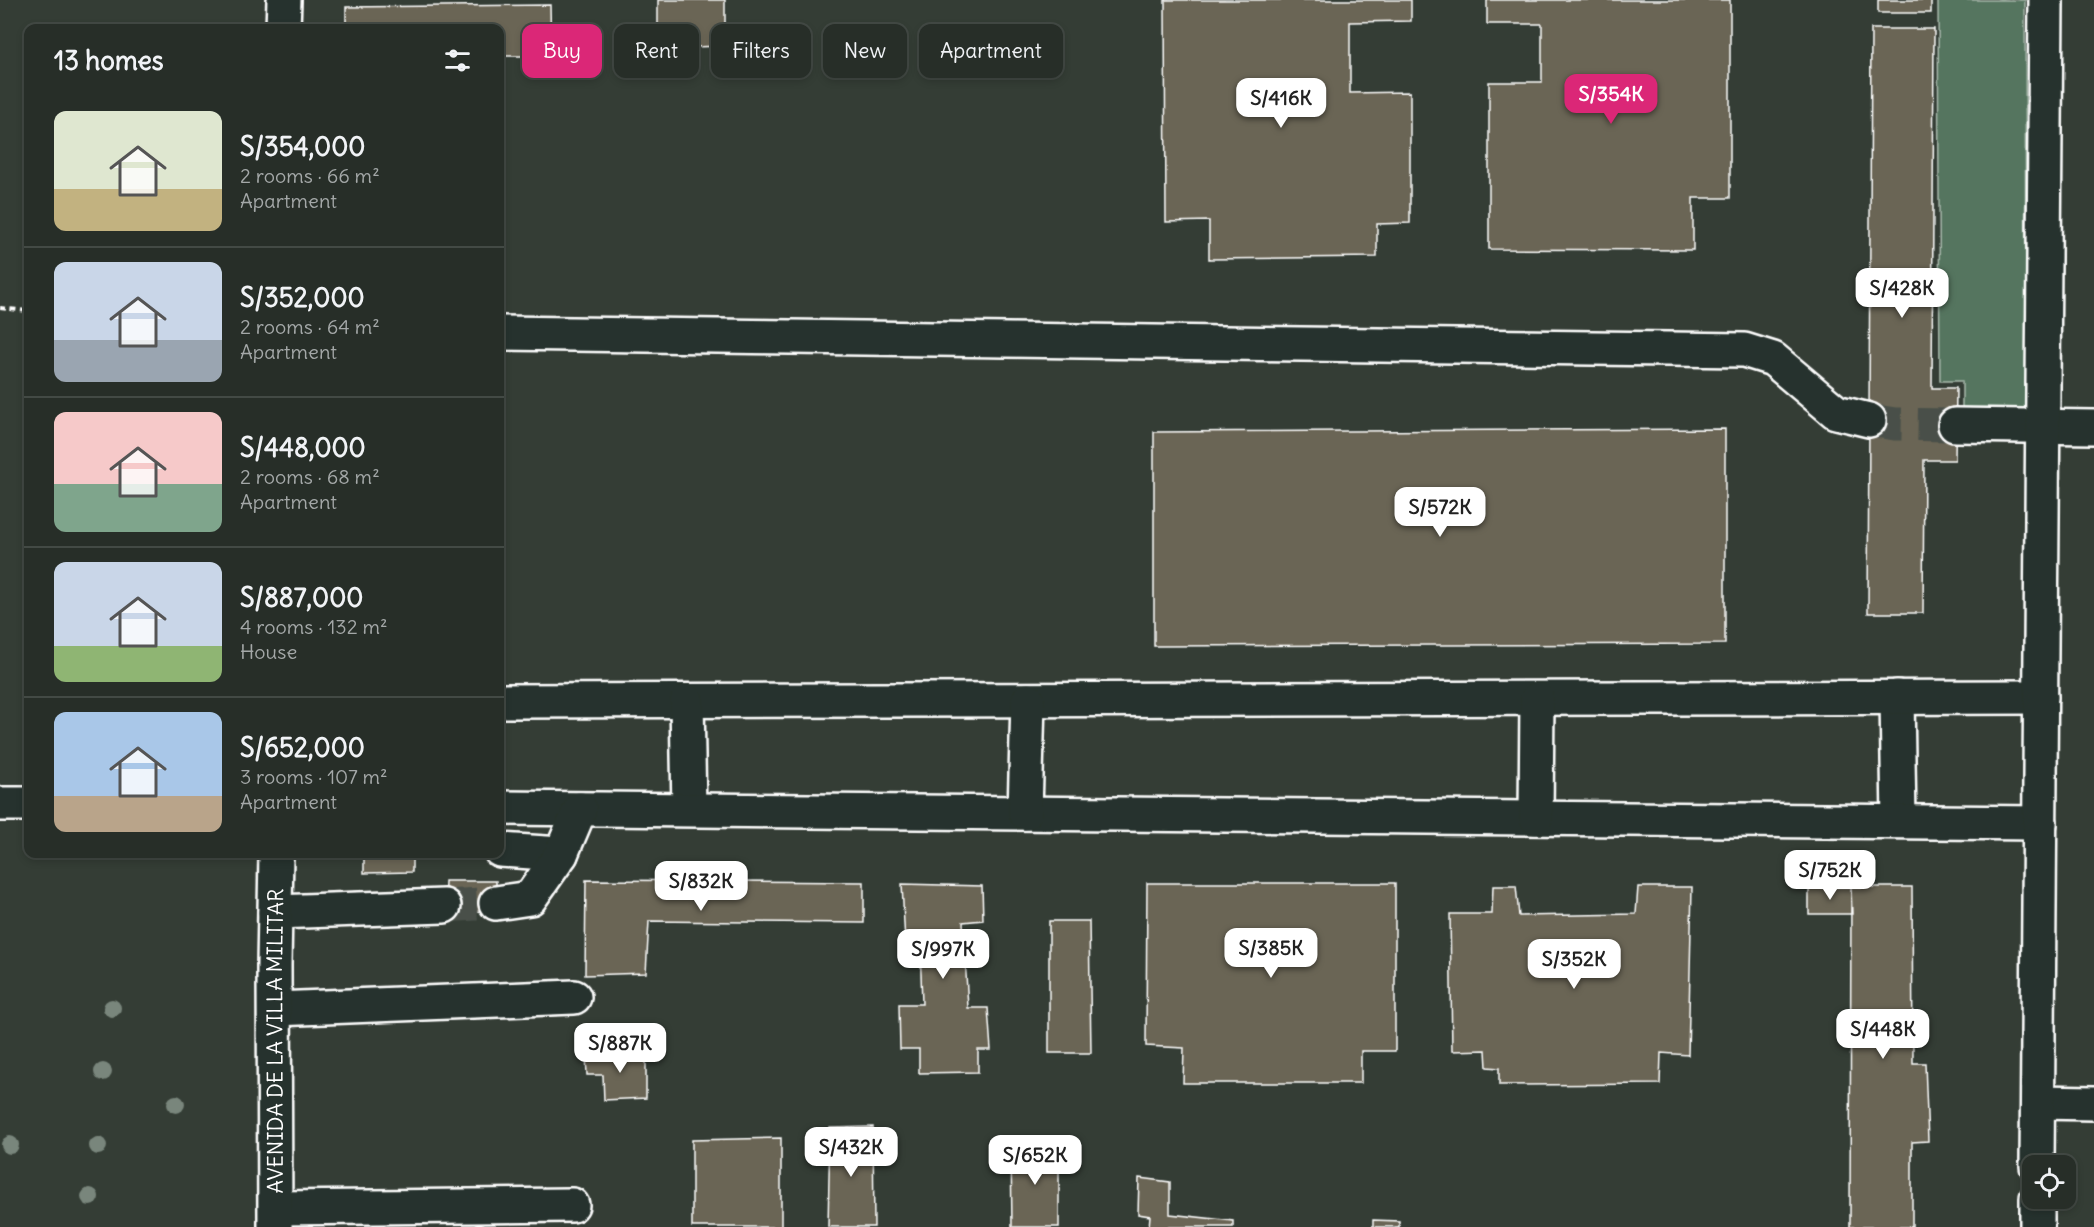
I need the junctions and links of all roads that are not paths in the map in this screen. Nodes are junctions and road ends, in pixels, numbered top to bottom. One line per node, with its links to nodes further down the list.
1 (284, 0): 3 (street)
2 (2046, 0): 7 (street)
3 (283, 24)
4 (504, 333): 5 (street)
5 (1869, 420)
6 (1955, 425): 7 (street)
7 (2043, 426): 8 (street); 9 (street)
8 (2094, 427)
9 (2041, 697): 10 (street); 23 (street)
10 (1897, 698): 11 (street); 22 (street)
11 (1537, 699): 12 (street); 21 (street)
12 (1028, 700): 14 (street); 20 (street)
13 (504, 701): 14 (street)
14 (687, 701): 19 (street)
15 (0, 804): 16 (street)
16 (24, 804)
17 (504, 808): 18 (street)
18 (580, 809): 19 (street); 25 (street)
19 (689, 809): 20 (street)
20 (1025, 813): 21 (street)
21 (1536, 818): 22 (street)
22 (1899, 821): 23 (street)
23 (2040, 823): 32 (street)
24 (504, 850): 25 (street)
25 (561, 855): 27 (street)
26 (276, 858): 29 (street, AVENIDA DE LA VILLA MILITAR)
27 (496, 903)
28 (444, 906): 29 (street)
29 (275, 912): 31 (street, AVENIDA DE LA VILLA MILITAR)
30 (574, 997): 31 (street)
31 (275, 1009): 37 (street, AVENIDA DE LA VILLA MILITAR)
32 (2038, 1102): 33 (street); 34 (street)
33 (2094, 1103)
34 (2037, 1155)
35 (572, 1205): 37 (street)
36 (2037, 1209): 38 (street)
37 (276, 1218)
38 (2037, 1227)

